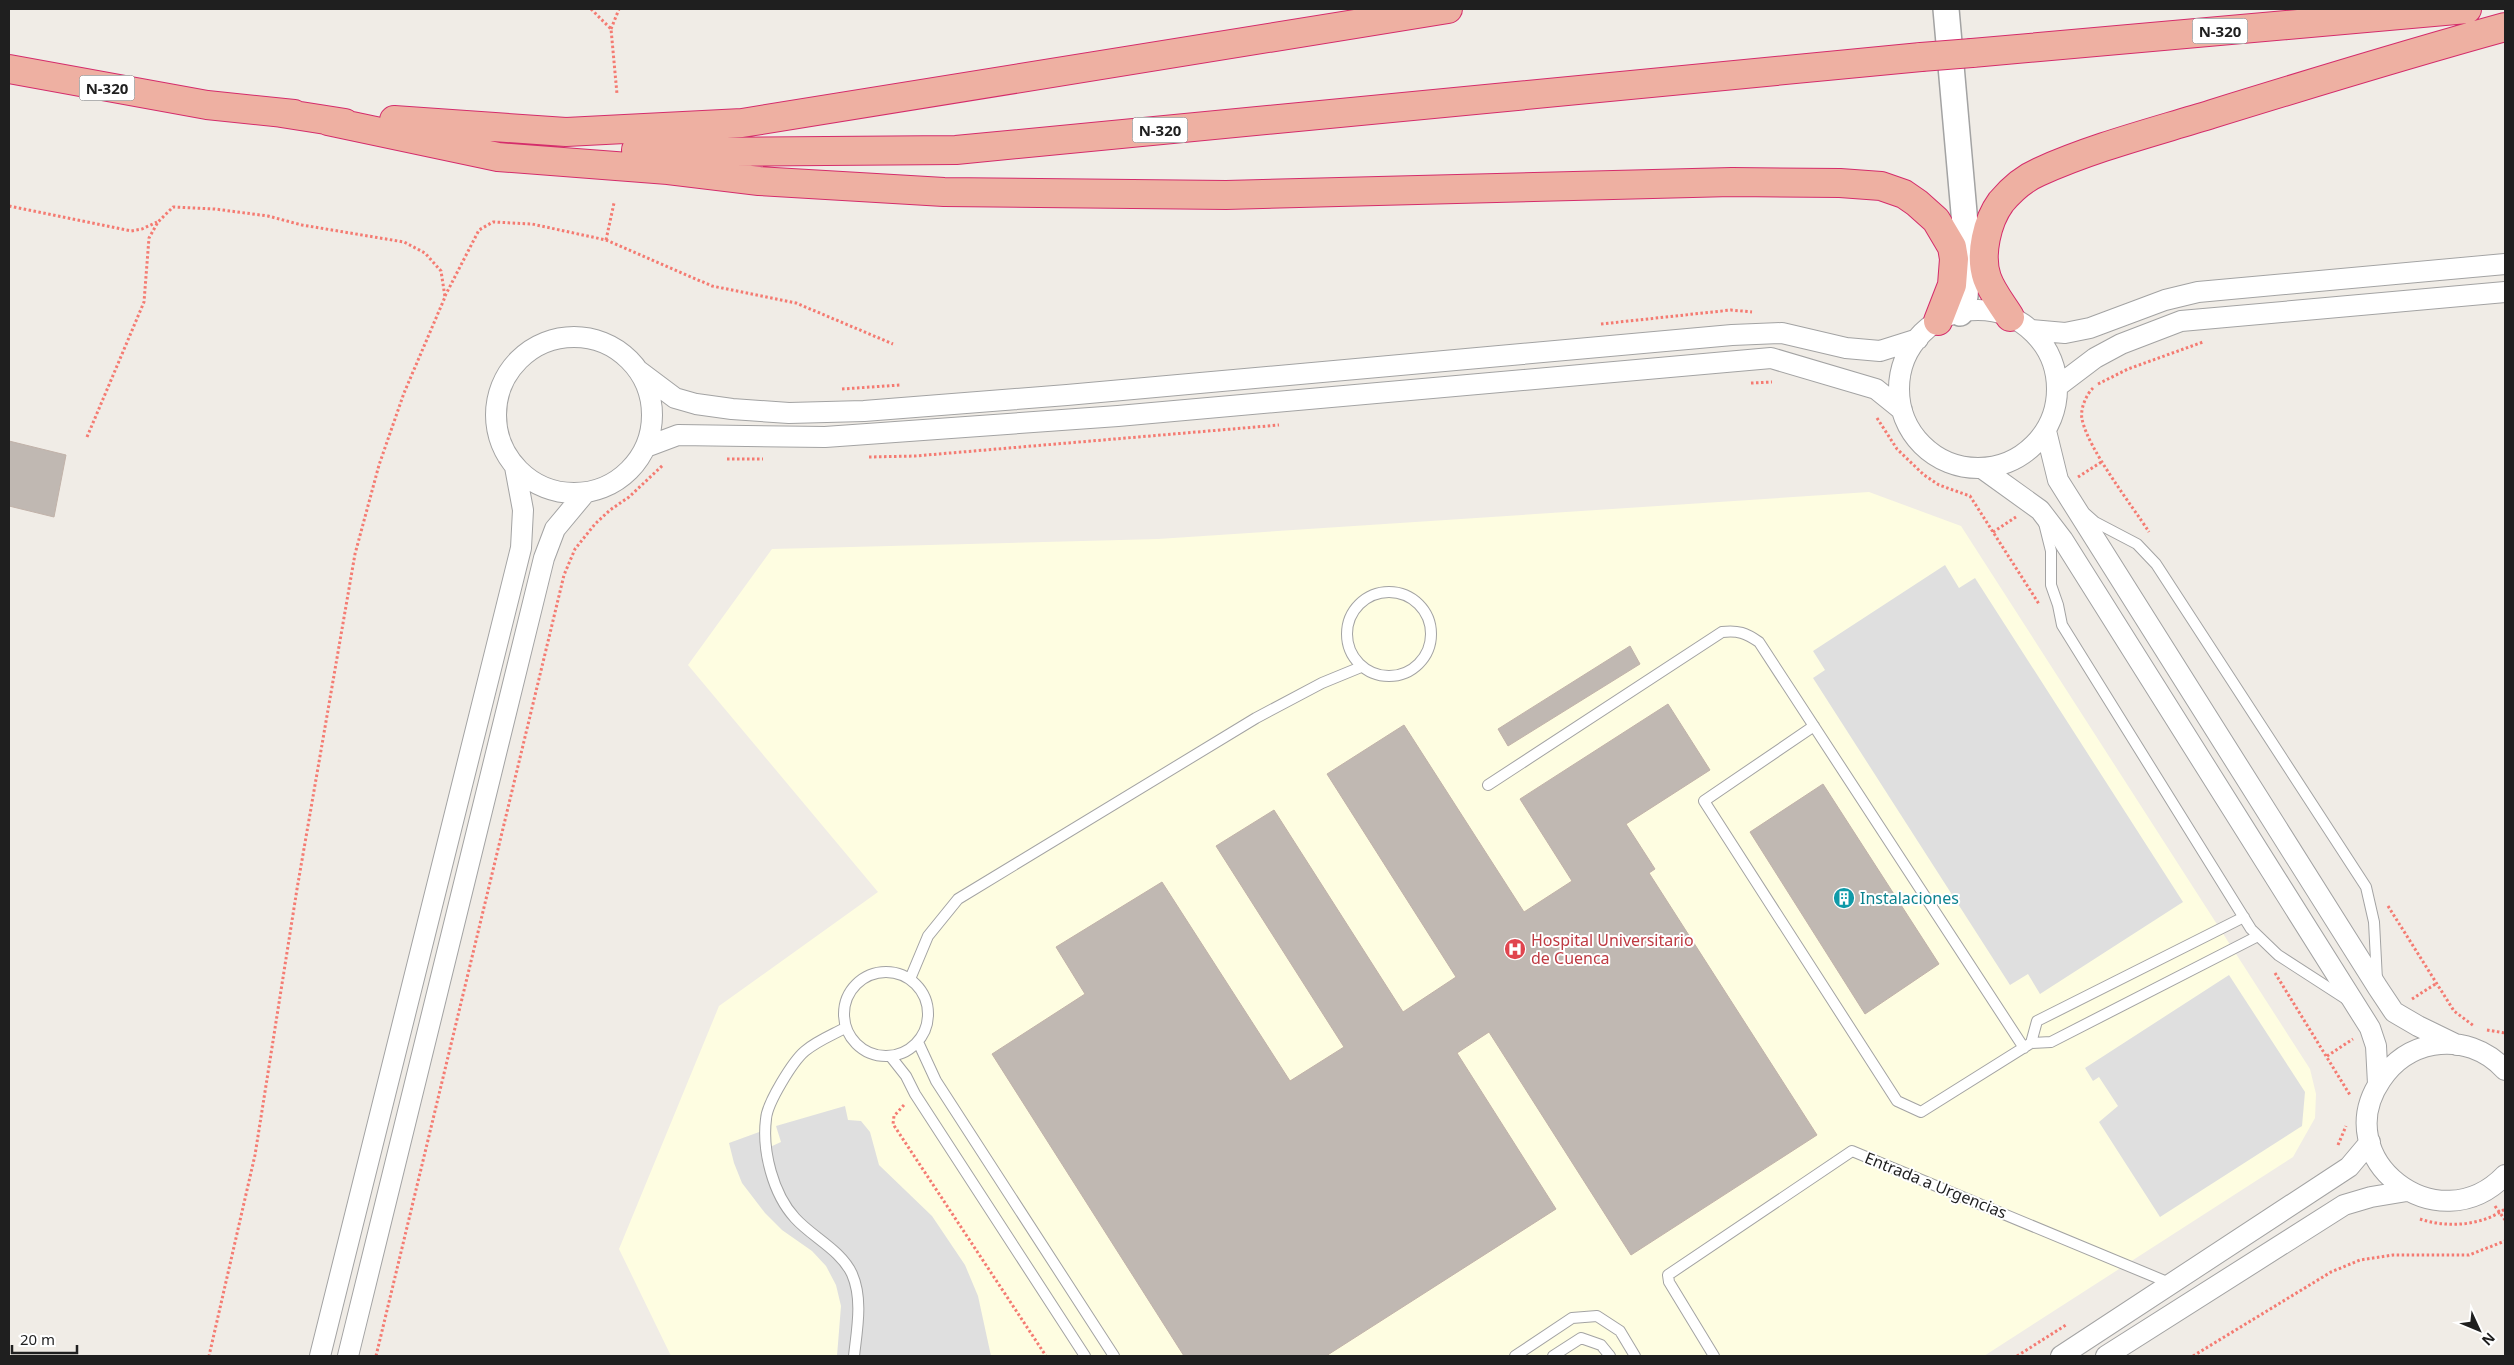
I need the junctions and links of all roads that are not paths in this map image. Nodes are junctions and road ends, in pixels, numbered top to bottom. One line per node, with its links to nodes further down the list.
1 (1448, 9): 8 (highway)
2 (1946, 9): 9 (street)
3 (2467, 9): 7 (highway, N-320, bridge)
4 (2505, 27): 13 (highway)
5 (9, 69): 6 (highway, N-320)
6 (275, 112): 7 (highway, N-320); 8 (highway, N-320)
7 (328, 121): 8 (highway, N-320)
8 (408, 130): 12 (highway)
9 (1968, 258): 12 (street); 13 (street)
10 (2505, 264): 13 (street)
11 (2505, 292): 16 (street)
12 (1949, 317): 13 (street); 14 (street)
13 (2012, 320): 16 (street)
14 (1918, 339): 15 (street); 17 (street)
15 (639, 370): 19 (street); 20 (street)
16 (2058, 386): 18 (street)
17 (1902, 410): 19 (street); 21 (street)
18 (2046, 431): 21 (street); 23 (street)
19 (646, 446): 22 (street)
20 (516, 468): 22 (street); 45 (street)
21 (1983, 469): 24 (street)
22 (585, 493): 46 (street)
23 (2070, 499): 31 (street); 31 (lane)
24 (2040, 510): 28 (lane); 32 (street)
25 (1360, 666): 25 (lane); 30 (lane)
26 (1814, 726): 27 (lane); 35 (lane); 35 (lane)
27 (1488, 785)
28 (2244, 917): 29 (lane); 35 (lane)
29 (2258, 936): 32 (lane); 35 (lane)
30 (910, 980): 33 (lane); 34 (lane)
31 (2378, 988): 36 (street)
32 (2356, 1006): 40 (street)
33 (845, 1028): 38 (lane); 47 (lane)
34 (918, 1042): 38 (lane); 49 (lane)
35 (2028, 1045)
36 (2457, 1045): 37 (street); 40 (street)
37 (2496, 1054): 39 (street)
38 (891, 1057): 48 (lane)
39 (2505, 1070)
40 (2378, 1084): 41 (street)
41 (2370, 1142): 43 (street); 44 (street)
42 (2505, 1176): 43 (street)
43 (2407, 1191): 56 (street)
44 (2172, 1284): 54 (lane, Entrada a Urgencias); 55 (street)
45 (320, 1356)
46 (348, 1356)
47 (854, 1356)
48 (1085, 1356)
49 (1114, 1356)
50 (1515, 1356): 53 (lane)
51 (1553, 1356): 52 (lane)
52 (1610, 1356)
53 (1635, 1356)
54 (1714, 1356)
55 (2061, 1356)
56 (2106, 1356)

